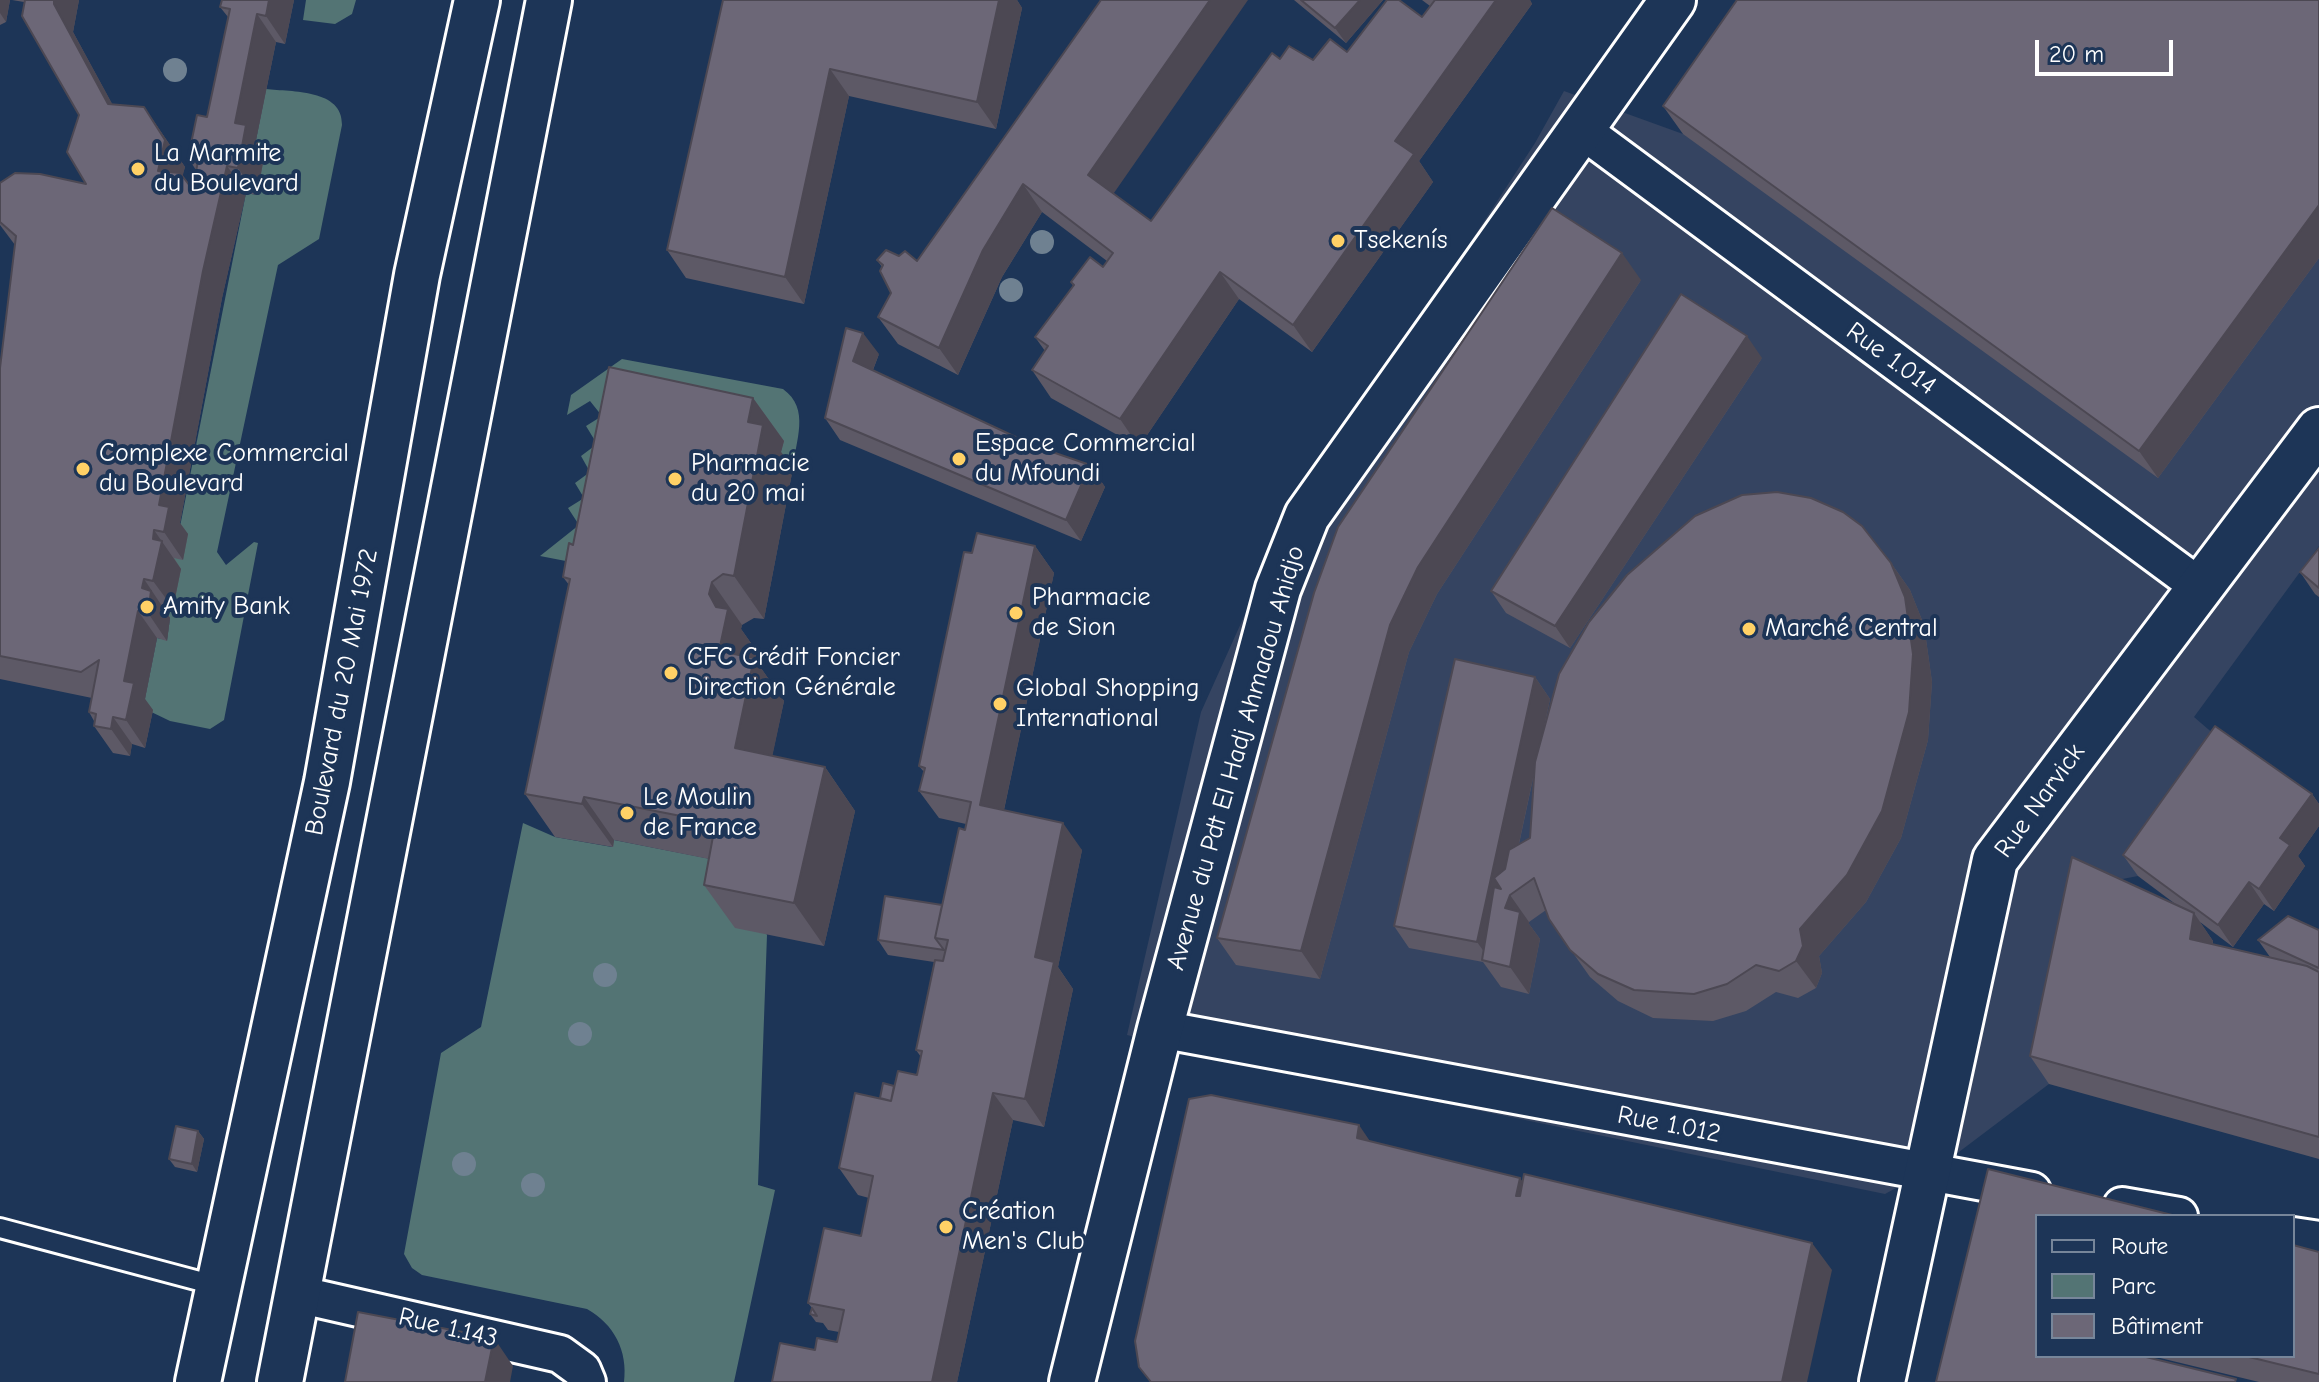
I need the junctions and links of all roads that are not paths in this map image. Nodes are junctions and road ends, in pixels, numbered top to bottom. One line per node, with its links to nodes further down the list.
1 (477, 0): 13 (main road, Boulevard du 20 Mai 1972)
2 (549, 0): 14 (main road)
3 (1673, 0): 4 (main road, Avenue du Pdt El Hadj Ahmadou Ahidjo)
4 (1582, 130): 6 (street, Rue 1.014); 7 (main road, Avenue du Pdt El Hadj Ahmadou Ahidjo)
5 (2319, 430): 6 (main road, Rue Narvick)
6 (2200, 587): 8 (main road, Rue Narvick)
7 (1160, 1029): 8 (street, Rue 1.012); 18 (main road, Avenue du Pdt El Hadj Ahmadou Ahidjo)
8 (1926, 1173): 9 (street, Rue 1.012); 19 (main road, Rue Narvick)
9 (2167, 1214)
10 (0, 1228): 13 (lane)
11 (2295, 1236): 12 (street)
12 (2319, 1240)
13 (218, 1286): 15 (main road, Boulevard du 20 Mai 1972)
14 (297, 1294): 16 (main road); 17 (street, Rue 1.143)
15 (198, 1382)
16 (280, 1382)
17 (587, 1382)
18 (1072, 1382)
19 (1882, 1382)

